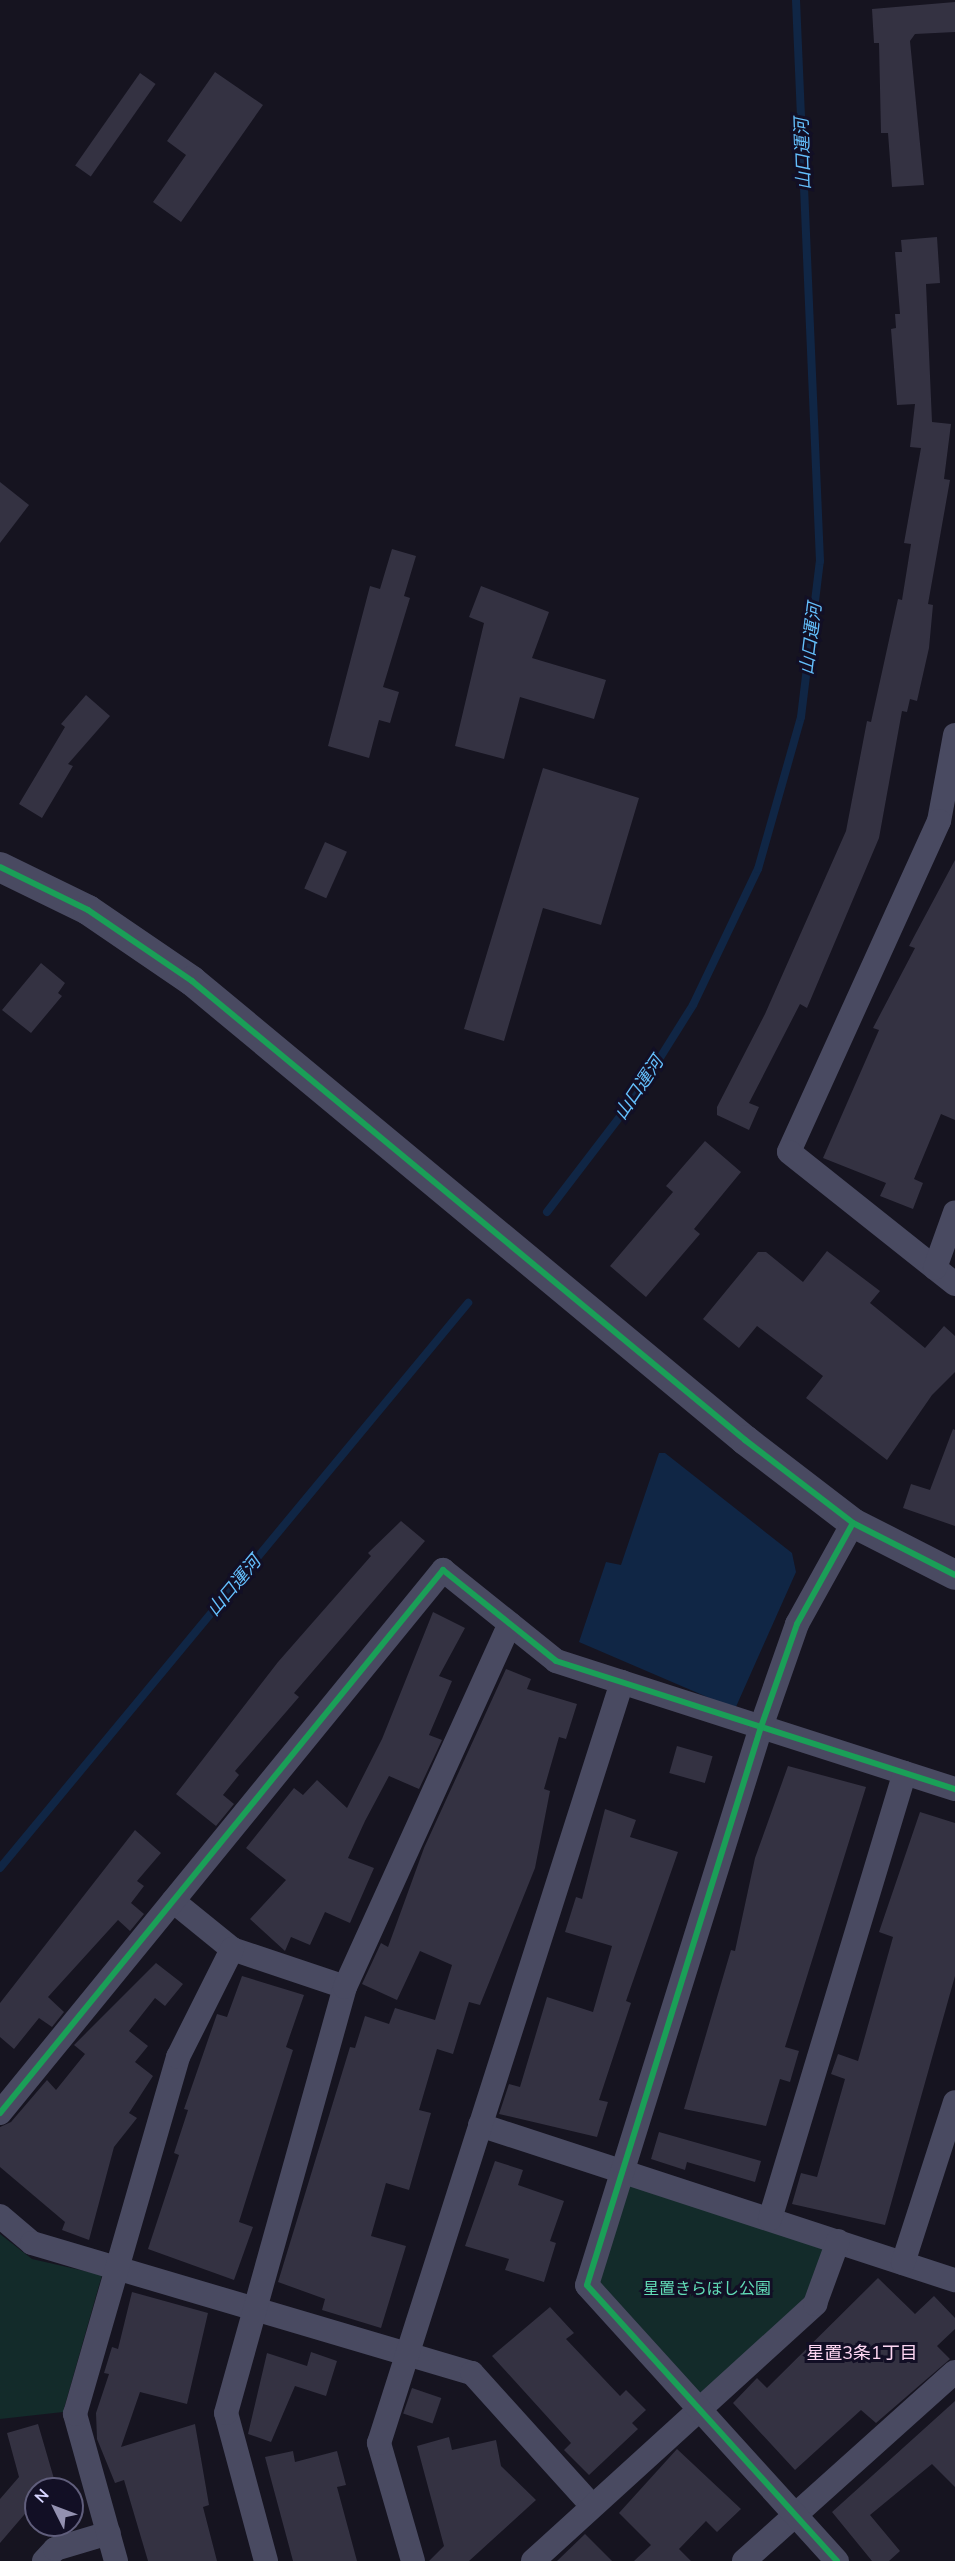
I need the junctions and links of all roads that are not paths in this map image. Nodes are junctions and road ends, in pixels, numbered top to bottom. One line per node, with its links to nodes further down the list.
1 (955, 735): 4 (street)
2 (0, 867): 6 (street)
3 (955, 1212): 4 (street)
4 (934, 1268): 5 (street)
5 (955, 1284)
6 (853, 1523): 7 (street); 10 (street)
7 (955, 1575)
8 (510, 1624): 9 (street); 13 (street); 15 (street)
9 (622, 1682): 10 (street); 18 (street)
10 (761, 1727): 11 (street); 19 (street)
11 (904, 1773): 12 (street); 21 (street)
12 (955, 1789)
13 (173, 1901): 14 (street); 17 (street)
14 (232, 1949): 15 (street); 24 (street)
15 (345, 1987): 26 (street)
16 (954, 2110): 23 (street)
17 (0, 2113)
18 (480, 2126): 19 (street); 27 (street)
19 (622, 2171): 21 (street); 29 (street)
20 (0, 2216): 24 (street)
21 (770, 2219): 22 (street)
22 (838, 2241): 23 (street); 29 (street)
23 (903, 2263): 25 (street)
24 (117, 2268): 26 (street); 32 (street)
25 (955, 2280)
26 (253, 2308): 27 (street); 35 (street)
27 (408, 2354): 30 (street); 36 (street)
28 (955, 2372): 31 (street)
29 (702, 2410): 30 (street); 31 (street)
30 (592, 2506): 37 (street)
31 (797, 2514): 38 (street); 39 (street)
32 (109, 2533): 33 (street); 34 (street)
33 (44, 2561)
34 (117, 2561)
35 (266, 2561)
36 (413, 2561)
37 (533, 2561)
38 (744, 2561)
39 (837, 2561)

